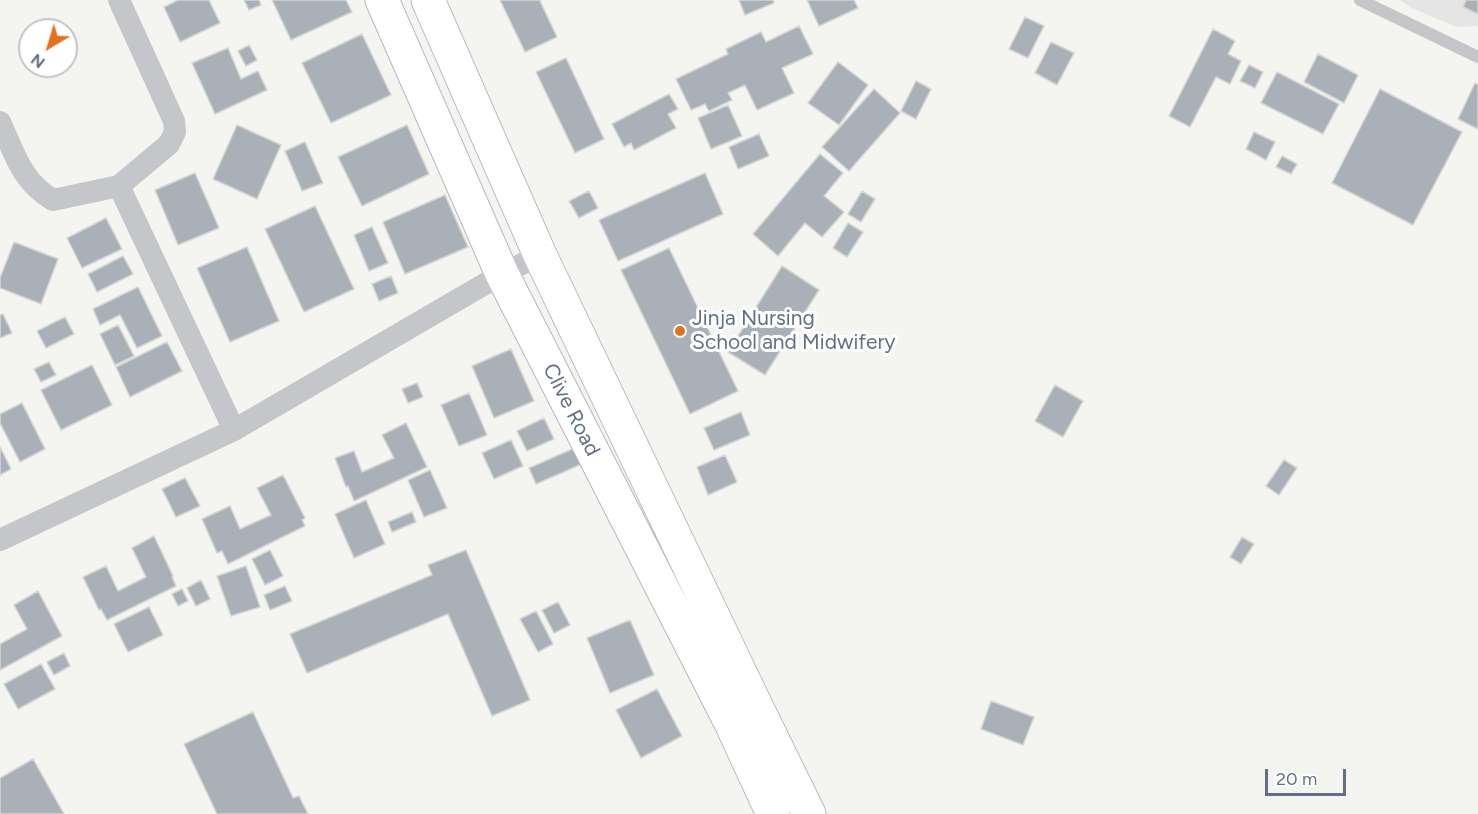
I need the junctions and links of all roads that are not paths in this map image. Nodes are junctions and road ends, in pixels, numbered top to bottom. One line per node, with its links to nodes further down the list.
1 (119, 0): 7 (street)
2 (382, 0): 9 (street, Clive Road)
3 (428, 0): 8 (street, Clive Road)
4 (1360, 0): 5 (lane)
5 (1478, 57)
6 (0, 122): 7 (street)
7 (119, 186): 10 (street)
8 (540, 255): 9 (street); 13 (street, Clive Road)
9 (502, 274): 10 (street); 12 (street, Clive Road)
10 (234, 430): 11 (street)
11 (0, 540)
12 (773, 814)
13 (809, 814)

